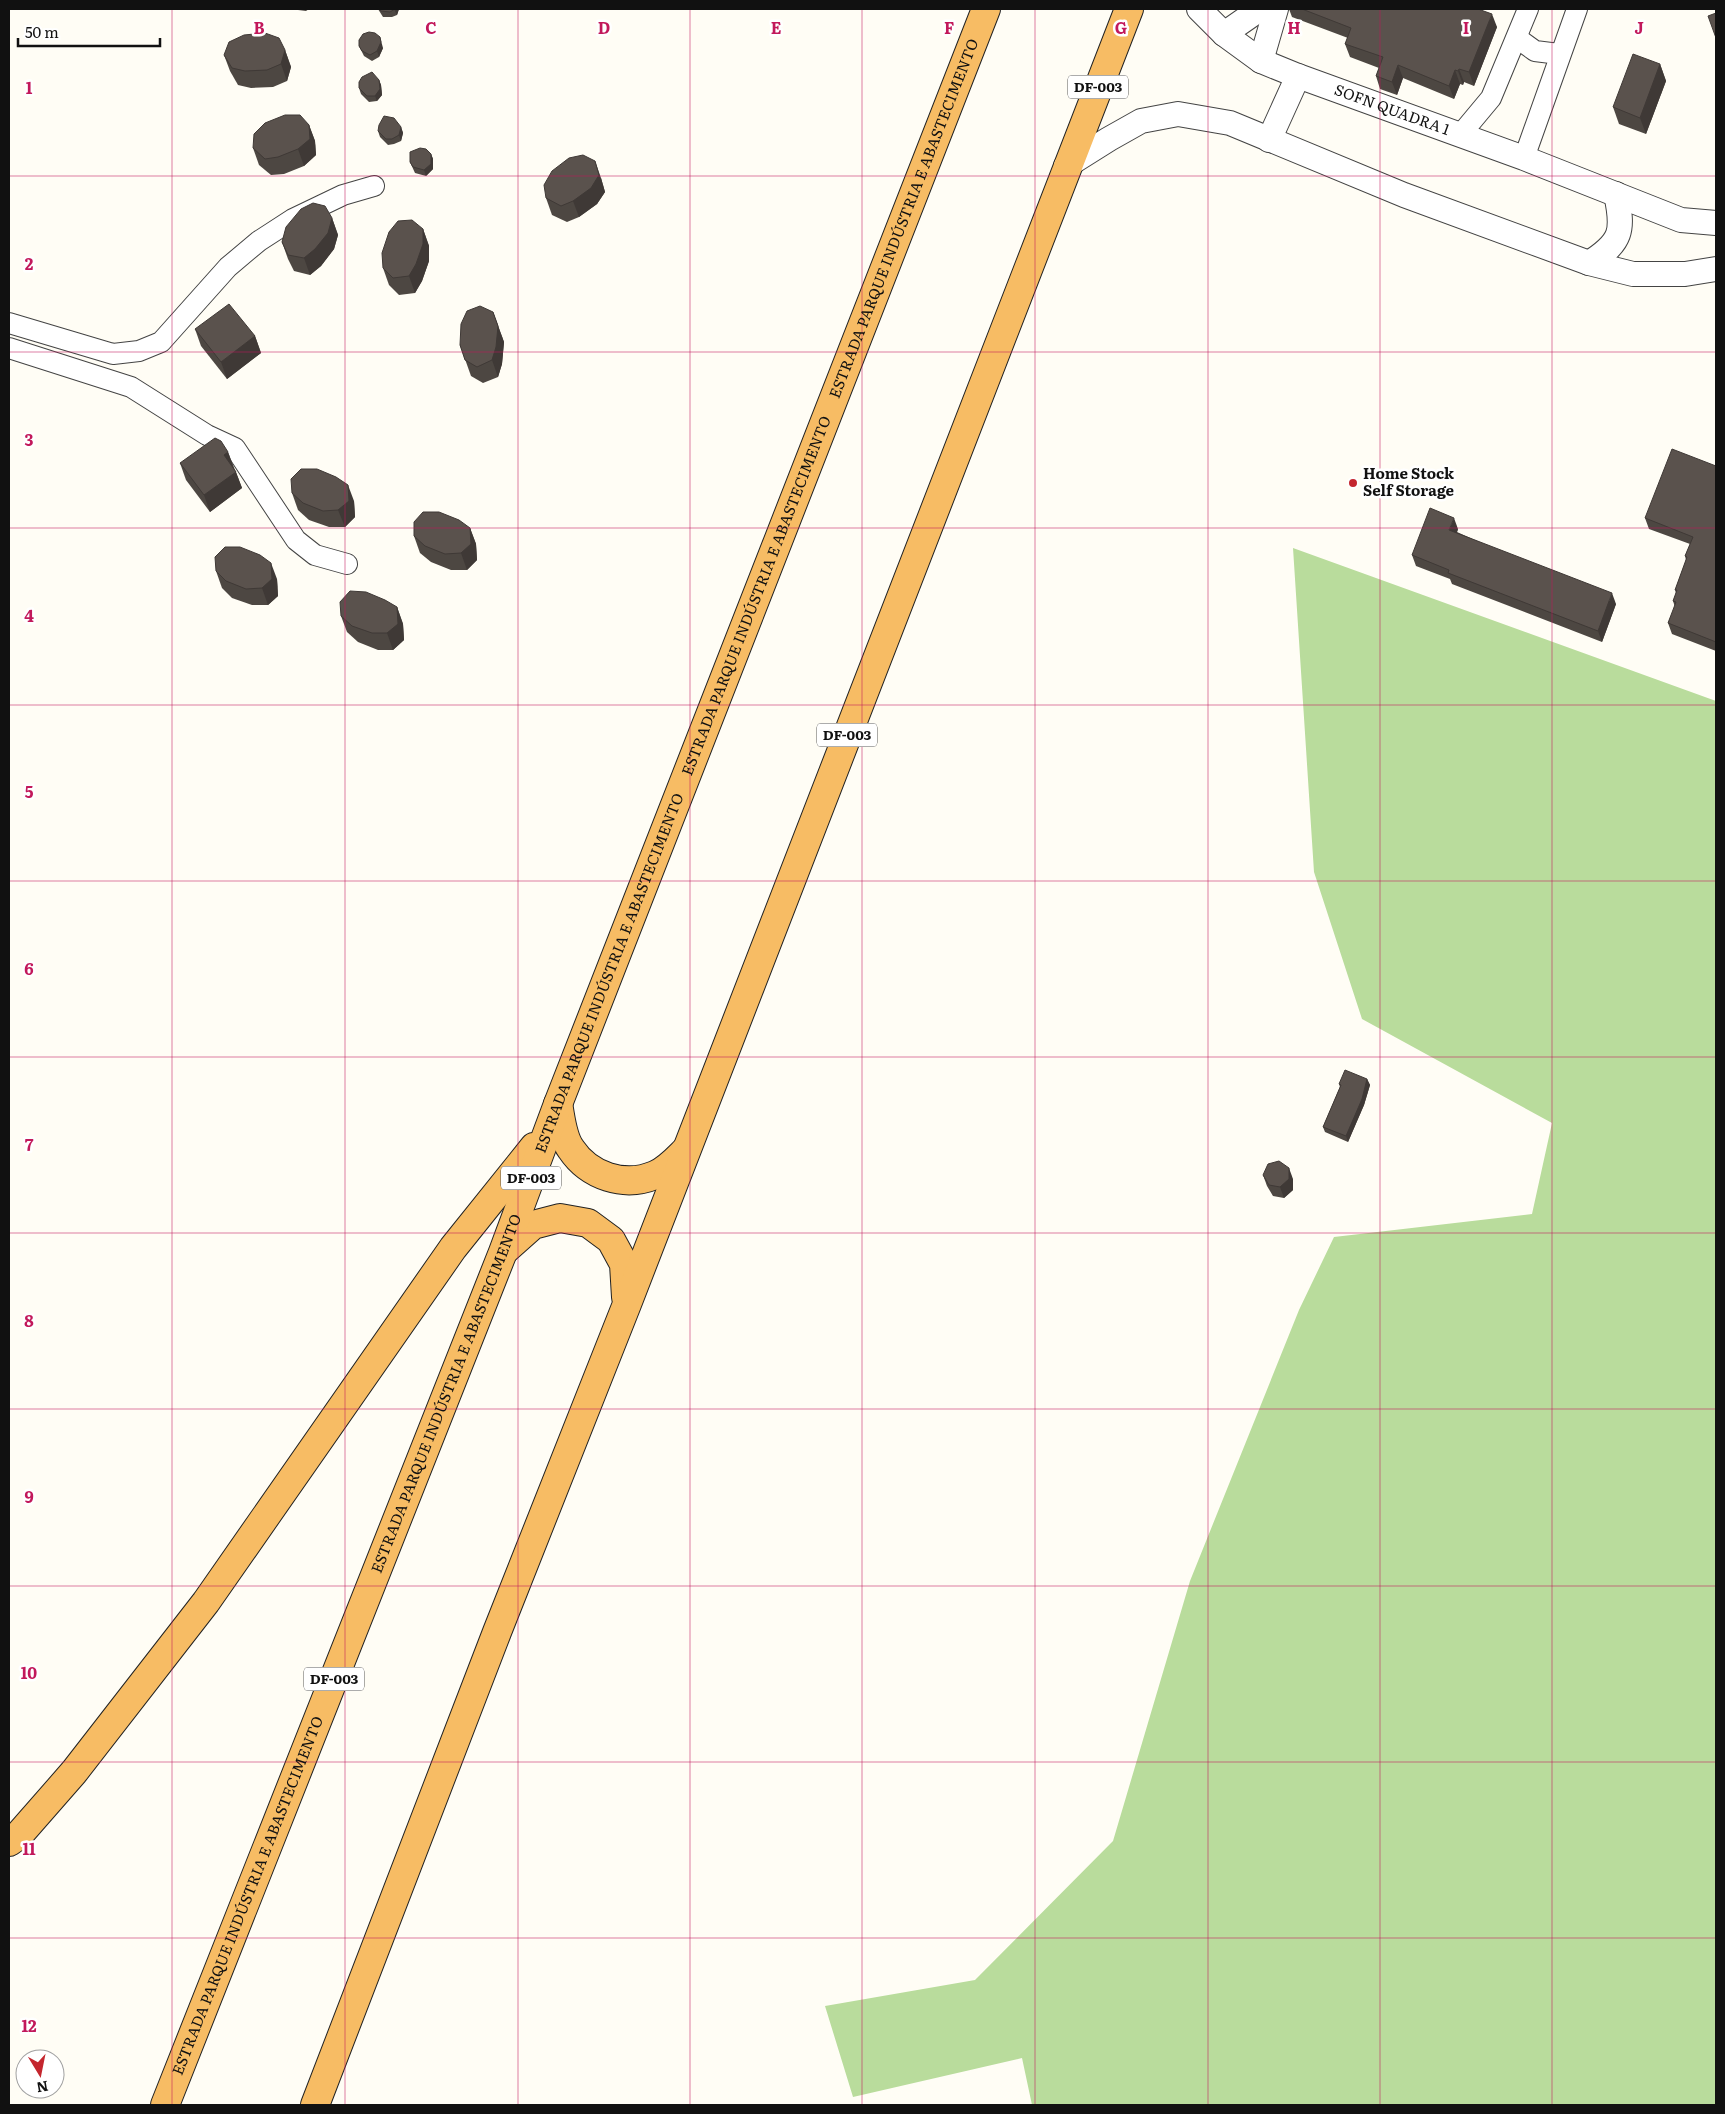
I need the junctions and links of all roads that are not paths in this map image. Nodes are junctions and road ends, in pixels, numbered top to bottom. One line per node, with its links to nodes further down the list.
1 (986, 9): 25 (highway, ESTRADA PARQUE INDÚSTRIA E ABASTECIMENTO / DF-003)
2 (1129, 9): 16 (highway, DF-003)
3 (1199, 9): 8 (street, SOFN QUADRA 1)
4 (1260, 9): 8 (street)
5 (1276, 9): 11 (street)
6 (1528, 9): 9 (street)
7 (1577, 9): 10 (street)
8 (1224, 34): 11 (street, SOFN QUADRA 1)
9 (1517, 38): 10 (street); 13 (street)
10 (1560, 54): 15 (street)
11 (1261, 60): 12 (street, SOFN QUADRA 1)
12 (1298, 76): 13 (street, SOFN QUADRA 1); 14 (street)
13 (1461, 134): 15 (street, SOFN QUADRA 1)
14 (1269, 140): 16 (street); 20 (street)
15 (1524, 158): 18 (street, SOFN QUADRA 1)
16 (1066, 166): 26 (highway, DF-003)
17 (374, 186): 22 (street)
18 (1616, 194): 19 (street, SOFN QUADRA 1); 20 (street)
19 (1716, 223)
20 (1589, 263): 21 (street)
21 (1716, 269)
22 (9, 323)
23 (9, 348): 24 (street)
24 (347, 564)
25 (554, 1116): 26 (highway); 27 (highway, ESTRADA PARQUE INDÚSTRIA E ABASTECIMENTO / DF-003); 29 (highway)
26 (686, 1150): 28 (highway, DF-003)
27 (503, 1252): 28 (highway); 30 (highway, ESTRADA PARQUE INDÚSTRIA E ABASTECIMENTO / DF-003)
28 (627, 1304): 31 (highway, DF-003)
29 (9, 1842)
30 (165, 2105)
31 (315, 2105)

